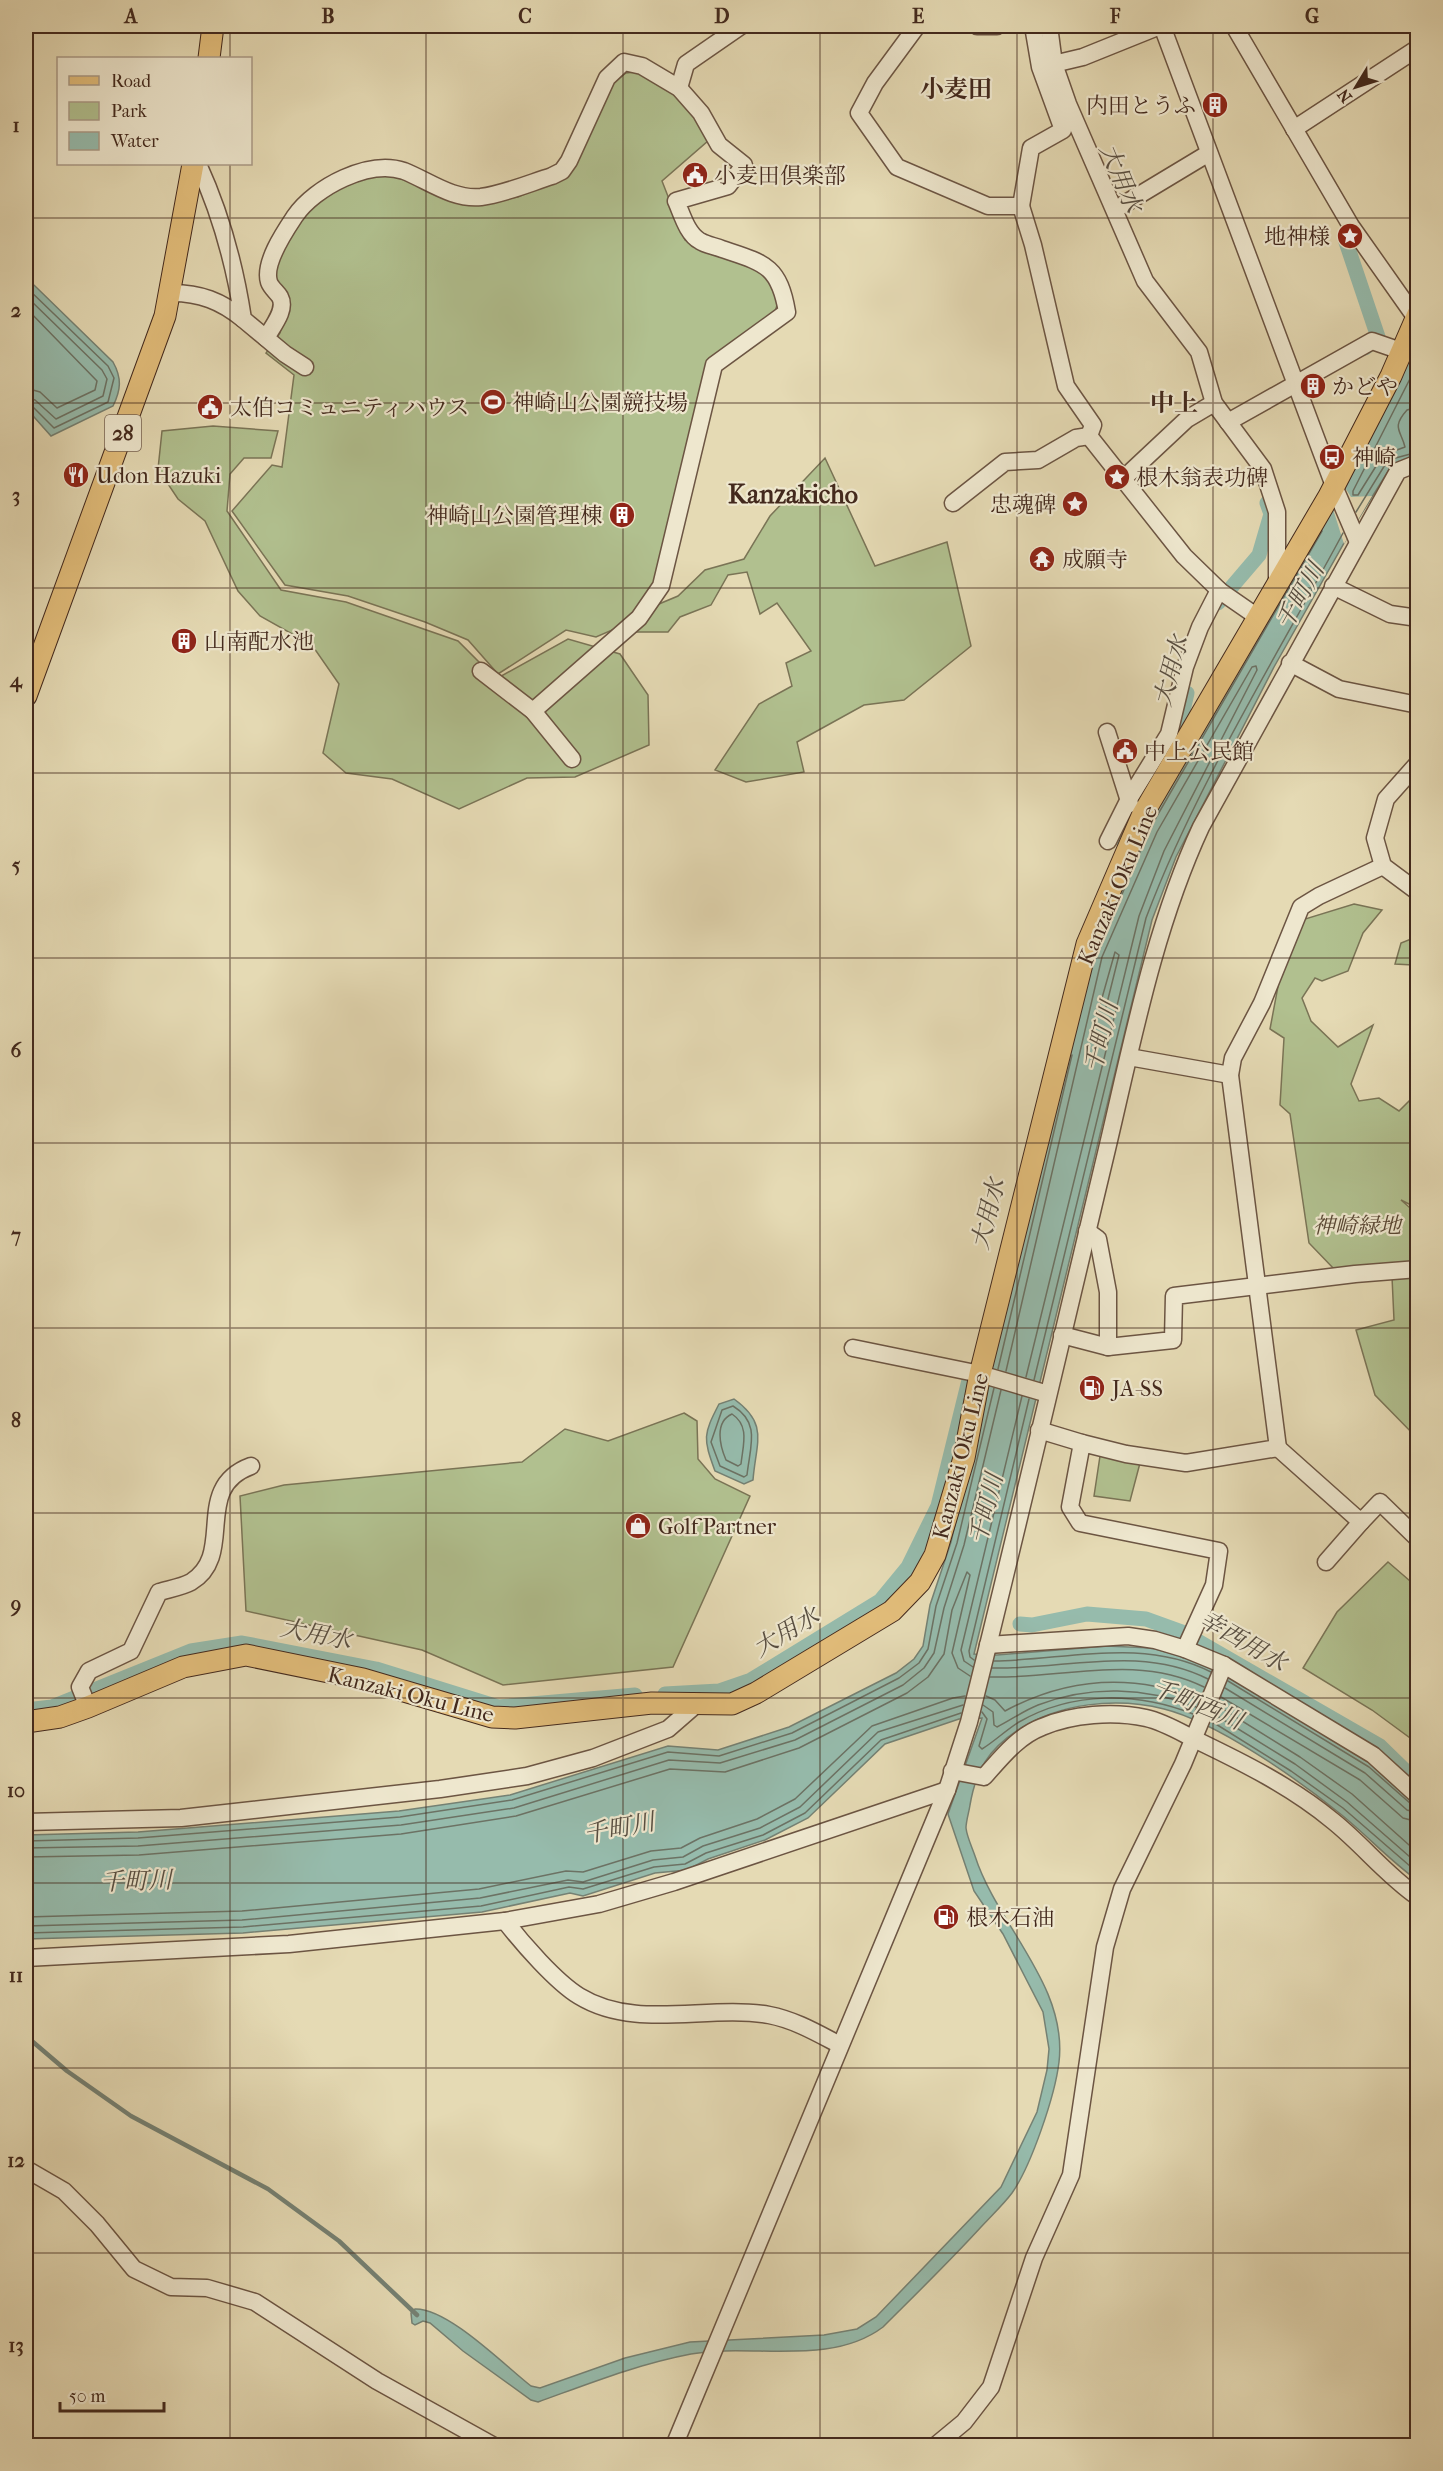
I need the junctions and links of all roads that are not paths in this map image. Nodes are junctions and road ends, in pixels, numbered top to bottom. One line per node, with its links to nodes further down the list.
1 (213, 26): 11 (main road)
2 (741, 26): 13 (street)
3 (917, 26): 19 (street)
4 (977, 26): 5 (street)
5 (997, 26)
6 (1033, 26): 12 (street)
7 (1049, 26): 12 (street)
8 (1161, 26): 12 (street); 16 (street)
9 (1234, 26): 15 (street)
10 (1418, 48): 15 (street)
11 (208, 57)
12 (1047, 65): 14 (street)
13 (679, 88): 24 (street); 45 (street)
14 (1070, 126): 19 (street); 20 (street)
15 (1297, 127): 22 (street)
16 (1209, 153): 20 (street); 27 (street)
17 (193, 165): 21 (main road, 28)
18 (198, 165): 23 (street)
19 (1021, 206): 30 (street)
20 (1116, 210): 28 (street)
21 (172, 293): 23 (street); 43 (main road, 28)
22 (1417, 318): 25 (main road, Kanzaki Oku Line)
23 (243, 319): 24 (street)
24 (266, 338): 26 (street)
25 (1401, 351): 27 (street); 33 (main road, Kanzaki Oku Line)
26 (306, 367)
27 (1296, 383): 29 (street); 33 (street)
28 (1210, 405): 29 (street); 32 (street)
29 (1228, 422): 37 (street)
30 (1089, 436): 32 (street); 34 (street)
31 (1418, 463): 35 (street)
32 (1123, 480): 38 (street)
33 (1335, 489): 35 (street); 37 (main road, Kanzaki Oku Line)
34 (953, 503)
35 (1355, 536): 36 (street)
36 (1333, 586): 40 (street); 41 (street)
37 (1277, 587): 39 (main road, Kanzaki Oku Line)
38 (1219, 590): 39 (street); 49 (street)
39 (1259, 618): 49 (main road, Kanzaki Oku Line)
40 (1418, 618)
41 (1290, 663): 44 (street); 53 (street)
42 (481, 672): 45 (street)
43 (26, 696)
44 (1418, 705)
45 (533, 711): 47 (street)
46 (1107, 732): 49 (street)
47 (572, 759)
48 (1418, 763): 51 (street)
49 (1135, 807): 50 (street); 61 (main road, Kanzaki Oku Line)
50 (1108, 841)
51 (1383, 867): 52 (street); 54 (street)
52 (1418, 891)
53 (1129, 1057): 54 (street); 55 (street)
54 (1230, 1075): 57 (street)
55 (1087, 1231): 58 (street); 60 (street)
56 (1418, 1269): 57 (street)
57 (1257, 1284): 60 (street); 65 (street)
58 (1062, 1335): 60 (street); 62 (street)
59 (853, 1347): 61 (street)
60 (1108, 1347)
61 (977, 1375): 62 (street); 73 (main road, Kanzaki Oku Line)
62 (1044, 1392): 63 (street)
63 (1039, 1430): 64 (street); 71 (street)
64 (1082, 1443): 65 (street); 70 (street)
65 (1278, 1448): 67 (street)
66 (251, 1466): 74 (street)
67 (1361, 1522): 68 (street); 69 (street)
68 (1418, 1539)
69 (1326, 1562)
70 (1189, 1640): 71 (street); 72 (street)
71 (987, 1649): 77 (street)
72 (1222, 1667): 76 (street); 79 (street)
73 (699, 1702): 74 (main road, Kanzaki Oku Line); 80 (street)
74 (88, 1707): 75 (main road, Kanzaki Oku Line)
75 (26, 1722)
76 (1196, 1736): 77 (street); 81 (street); 88 (street)
77 (956, 1772): 78 (street)
78 (947, 1790): 82 (street); 84 (street)
79 (1418, 1796)
80 (26, 1822)
81 (1418, 1898)
82 (505, 1921): 83 (street); 84 (street)
83 (26, 1958)
84 (840, 2045): 87 (street)
85 (26, 2169): 86 (street)
86 (494, 2445)
87 (674, 2445)
88 (935, 2445)

